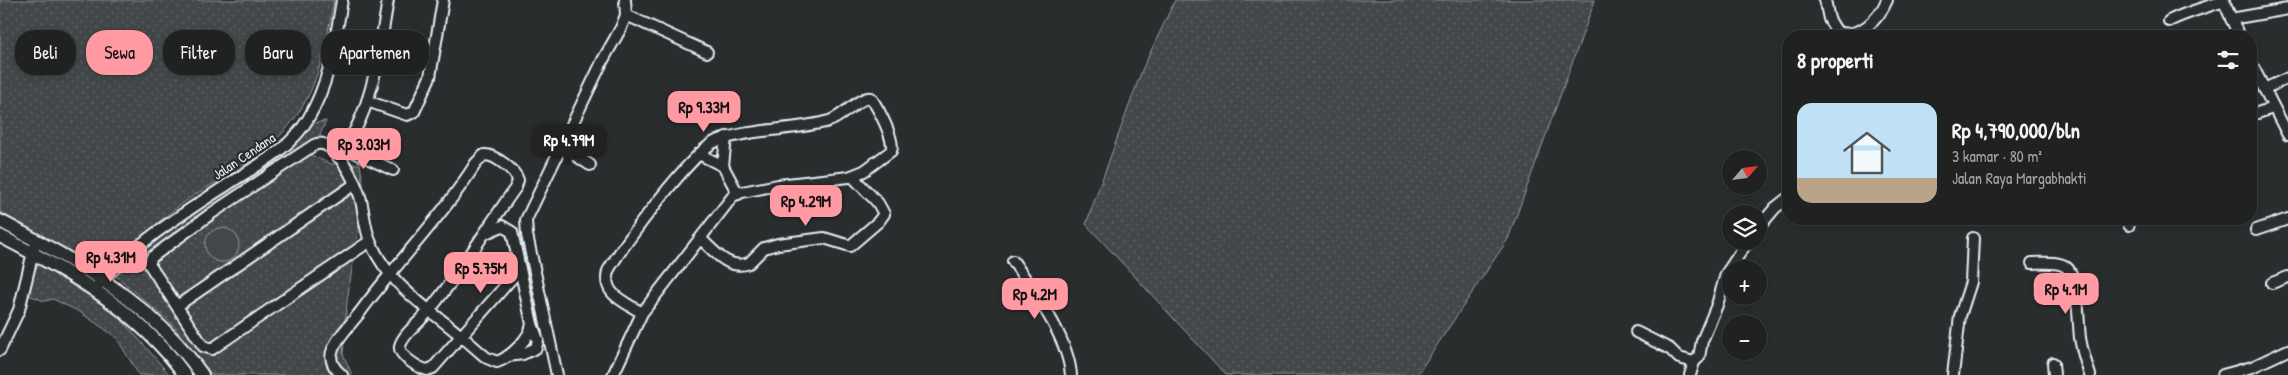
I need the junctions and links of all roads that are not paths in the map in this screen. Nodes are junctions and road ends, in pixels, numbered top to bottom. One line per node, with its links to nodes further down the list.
1 (342, 0): 51 (street, Jalan Cendana)
2 (388, 0): 19 (street)
3 (443, 0): 19 (street)
4 (625, 0): 9 (street)
5 (1825, 0): 12 (street)
6 (1887, 0): 13 (street)
7 (2224, 0): 10 (street); 11 (street)
8 (2288, 9): 10 (street)
9 (626, 15): 15 (street); 24 (street)
10 (2231, 19): 14 (street)
11 (2169, 21)
12 (1833, 30)
13 (1858, 30)
14 (2236, 30)
15 (707, 52)
16 (2257, 75): 18 (street)
17 (2288, 78): 18 (street)
18 (2264, 89): 20 (street)
19 (367, 100): 25 (street)
20 (2273, 108): 21 (street); 22 (street)
21 (2257, 113)
22 (2288, 135)
23 (726, 137): 26 (street); 28 (street); 30 (street)
24 (561, 146): 27 (street); 67 (street)
25 (342, 152): 29 (street); 31 (street); 52 (street)
26 (699, 154): 28 (street); 54 (street)
27 (590, 165)
28 (723, 166): 32 (street)
29 (393, 170)
30 (852, 176): 32 (street); 41 (street)
31 (355, 184): 42 (street); 52 (street)
32 (738, 194): 41 (street)
33 (1782, 202): 34 (street)
34 (1767, 218)
35 (2288, 219): 37 (street)
36 (0, 221): 43 (street)
37 (2256, 230)
38 (486, 233): 47 (street); 48 (street); 53 (street)
39 (0, 236): 43 (street)
40 (1973, 238): 71 (street)
41 (701, 239): 54 (street)
42 (370, 240): 48 (street); 52 (street)
43 (35, 247): 51 (street); 58 (street)
44 (1742, 250): 61 (street)
45 (1013, 261): 69 (street)
46 (2032, 263): 73 (street)
47 (520, 269): 55 (street); 57 (street)
48 (389, 274): 53 (street); 66 (street)
49 (2288, 277): 50 (street)
50 (2272, 283)
51 (99, 284): 64 (street); 65 (street)
52 (177, 306)
53 (428, 312): 57 (street); 57 (street)
54 (642, 313): 68 (street)
55 (532, 324): 60 (street); 60 (street)
56 (1636, 332): 61 (street)
57 (460, 335): 60 (street)
58 (0, 350)
59 (2288, 350): 63 (street)
60 (508, 356)
61 (1694, 362): 70 (street)
62 (2052, 363): 72 (street)
63 (2229, 374)
64 (185, 375)
65 (202, 375)
66 (342, 375)
67 (557, 375)
68 (613, 375)
69 (1071, 375)
70 (1690, 375)
71 (1953, 375)
72 (2054, 375)
73 (2090, 375)

